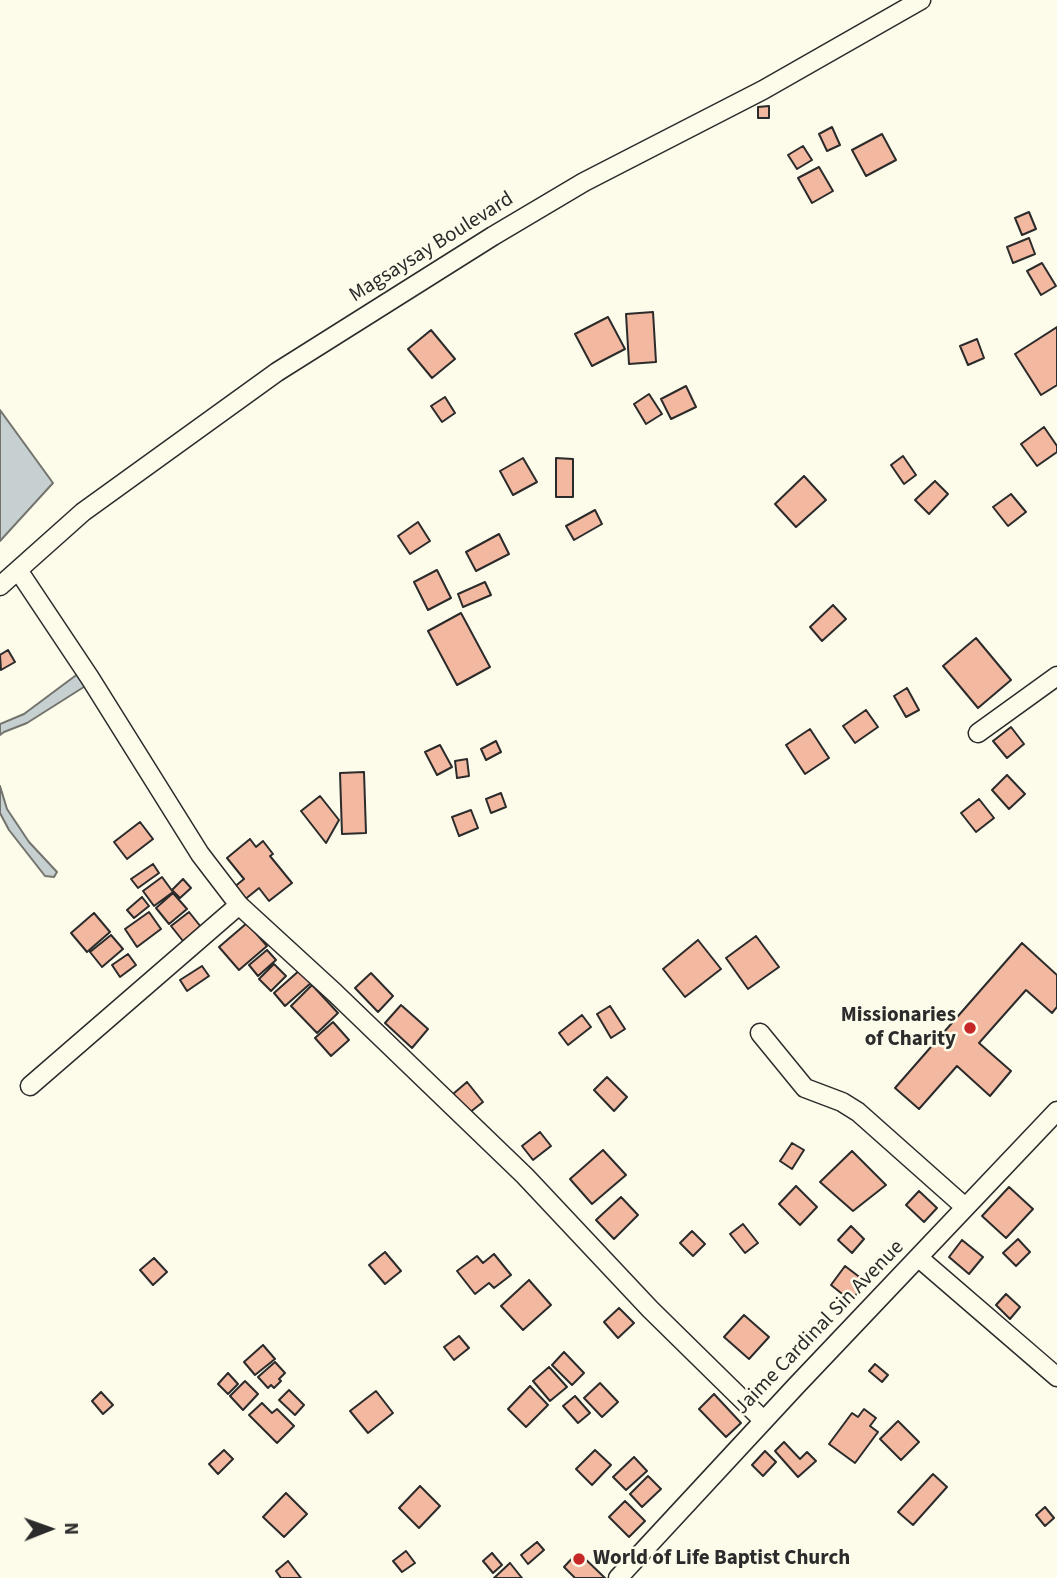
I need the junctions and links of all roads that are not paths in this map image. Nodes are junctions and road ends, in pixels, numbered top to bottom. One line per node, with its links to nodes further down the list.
1 (921, 0): 2 (street, Magsaysay Boulevard)
2 (18, 570): 3 (street, Magsaysay Boulevard); 6 (street)
3 (0, 586)
4 (1057, 676): 5 (street)
5 (978, 733)
6 (239, 905): 8 (street); 13 (street)
7 (760, 1033): 10 (street)
8 (30, 1086)
9 (1057, 1111): 10 (street, Jaime Cardinal Sin Avenue)
10 (965, 1206): 11 (street, Jaime Cardinal Sin Avenue)
11 (919, 1258): 12 (street); 13 (street, Jaime Cardinal Sin Avenue)
12 (1057, 1377)
13 (763, 1420): 14 (street, Jaime Cardinal Sin Avenue)
14 (618, 1578)

